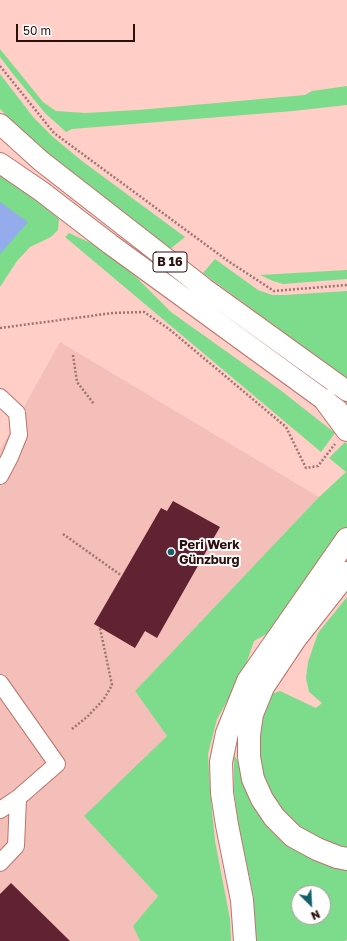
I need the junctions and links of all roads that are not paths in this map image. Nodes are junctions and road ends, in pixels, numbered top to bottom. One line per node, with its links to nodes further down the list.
1 (0, 124): 5 (main road, B 16)
2 (0, 151): 4 (main road, B 16)
3 (0, 163): 4 (main road)
4 (41, 191): 7 (main road, B 16)
5 (347, 391)
6 (0, 397): 10 (lane)
7 (325, 400): 8 (main road, B 16); 9 (highway)
8 (347, 417)
9 (342, 435)
10 (0, 476)
11 (347, 539): 18 (highway)
12 (347, 573): 16 (highway)
13 (0, 683): 14 (lane)
14 (18, 798): 15 (lane); 17 (lane)
15 (0, 810)
16 (347, 859)
17 (0, 863)
18 (244, 941)

